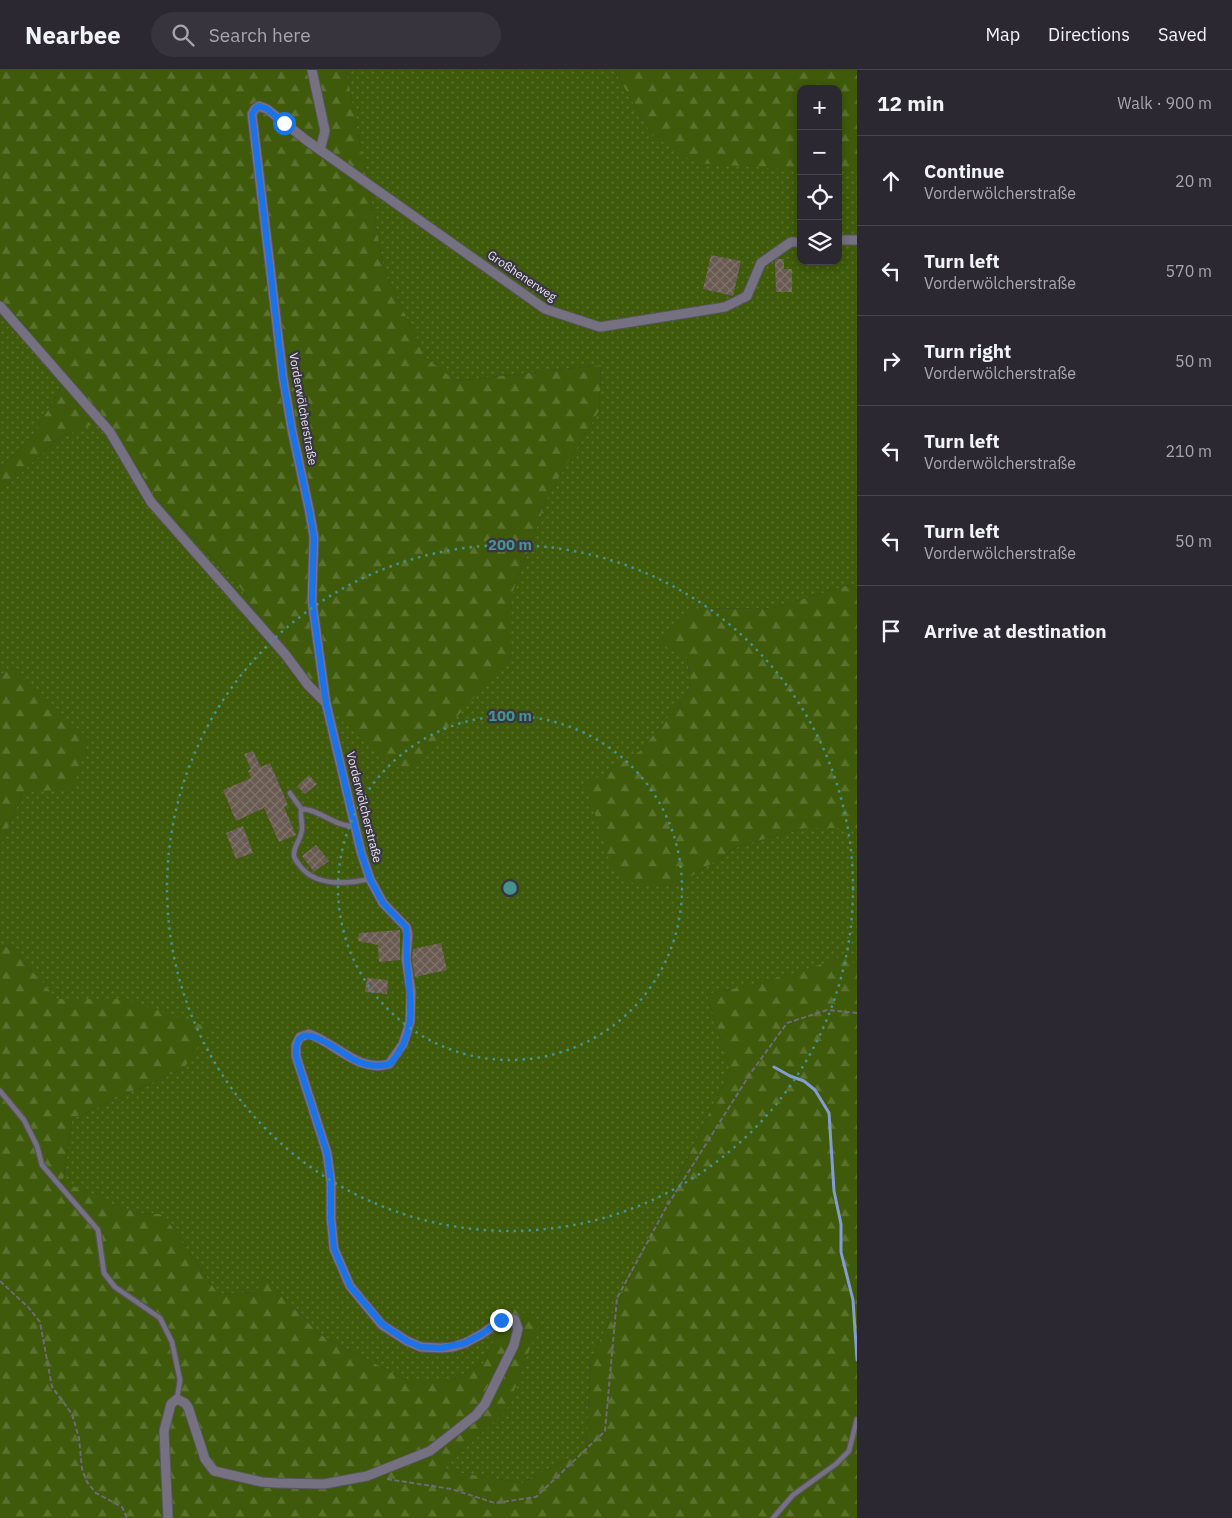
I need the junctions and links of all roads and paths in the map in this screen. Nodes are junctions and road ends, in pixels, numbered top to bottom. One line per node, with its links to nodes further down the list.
1 (312, 70): 2 (street)
2 (320, 150): 5 (street, Großhenerweg); 7 (street, Vorderwölcherstraße)
3 (842, 240): 4 (street)
4 (857, 240)
5 (797, 242)
6 (0, 306): 7 (street)
7 (326, 703): 10 (street, Vorderwölcherstraße)
8 (290, 793): 9 (lane)
9 (302, 810): 10 (lane); 11 (lane)
10 (355, 826): 11 (street, Vorderwölcherstraße)
11 (370, 879): 15 (street, Vorderwölcherstraße)
12 (857, 1013): 17 (path)
13 (0, 1091): 15 (lane)
14 (0, 1281): 18 (path)
15 (177, 1399): 19 (street)
16 (857, 1419): 20 (lane)
17 (386, 1479)
18 (127, 1518)
19 (168, 1518)
20 (773, 1518)

